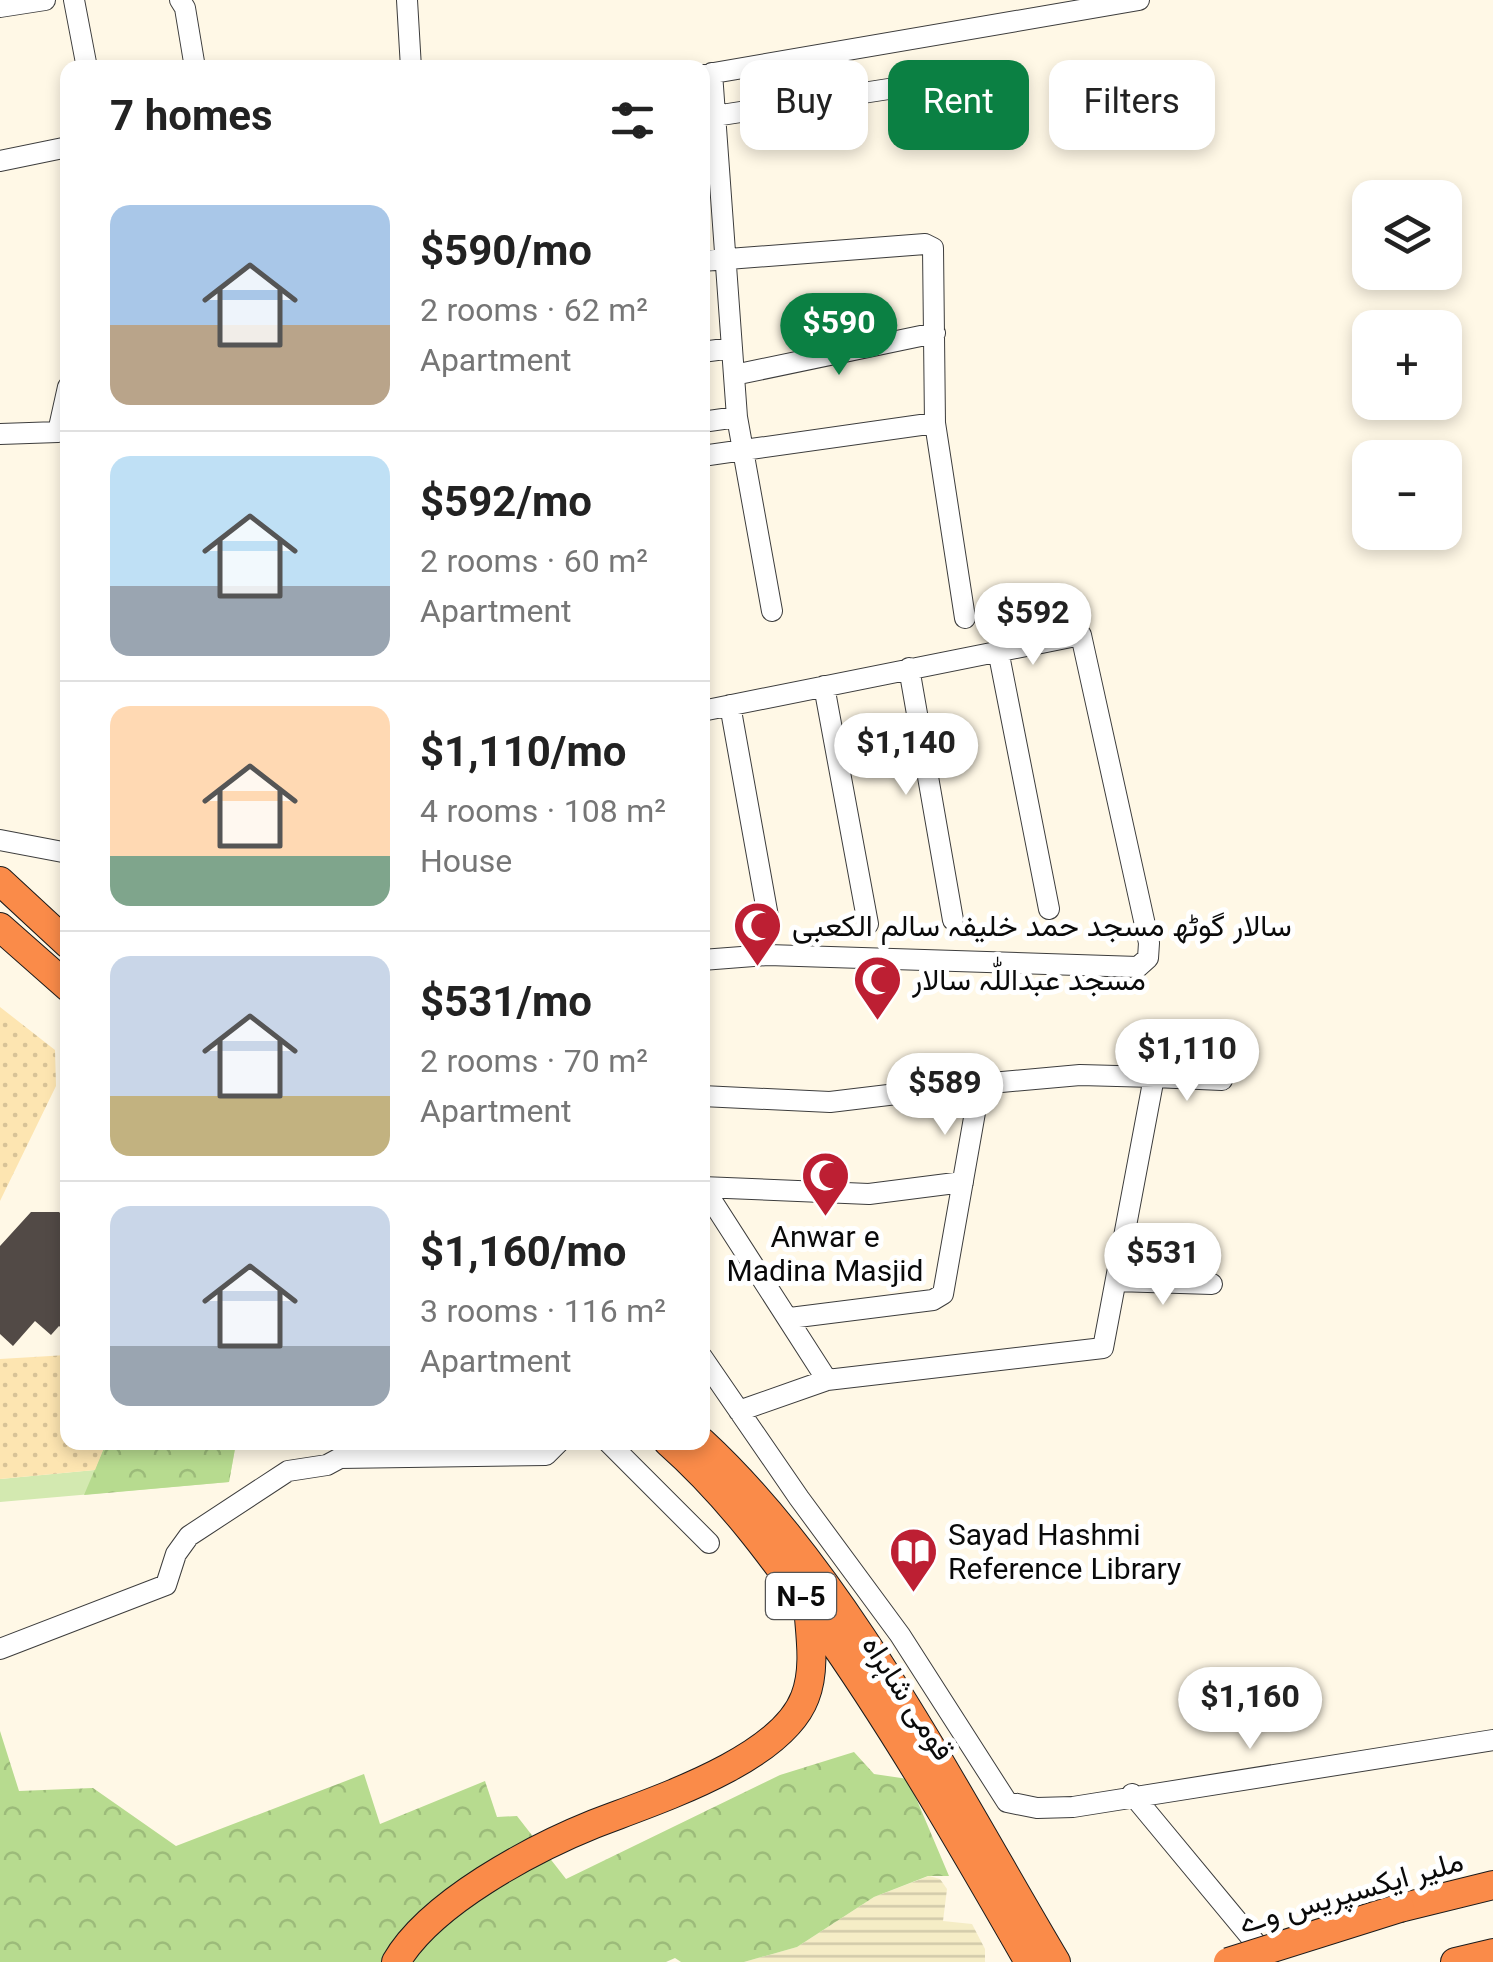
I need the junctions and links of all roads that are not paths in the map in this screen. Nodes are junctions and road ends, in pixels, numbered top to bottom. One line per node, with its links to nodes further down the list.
1 (45, 0): 6 (street)
2 (74, 0): 7 (street)
3 (180, 0): 8 (street)
4 (407, 0): 9 (street)
5 (1139, 0): 10 (street)
6 (0, 7)
7 (85, 60)
8 (195, 60)
9 (411, 60)
10 (710, 73)
11 (888, 89): 13 (street)
12 (710, 90): 13 (street)
13 (715, 116): 16 (street)
14 (60, 150): 15 (street)
15 (0, 162)
16 (725, 256): 17 (street); 18 (street); 19 (street)
17 (710, 259)
18 (935, 333): 21 (street); 25 (street)
19 (732, 348): 20 (street); 21 (street)
20 (710, 351)
21 (734, 375): 22 (street)
22 (736, 418): 23 (street); 27 (street)
23 (710, 421)
24 (60, 423): 26 (street)
25 (935, 423): 27 (street); 30 (street)
26 (0, 434)
27 (742, 448): 28 (street); 29 (street)
28 (710, 454)
29 (772, 611)
30 (965, 618)
31 (998, 650): 32 (street); 39 (street); 45 (street)
32 (909, 668): 33 (street); 40 (street)
33 (824, 686): 34 (street); 42 (street)
34 (730, 705): 35 (street); 41 (street)
35 (710, 709)
36 (0, 840): 37 (street)
37 (60, 851)
38 (0, 881): 44 (highway)
39 (1049, 909)
40 (953, 920)
41 (769, 922)
42 (868, 924)
43 (0, 927): 46 (highway)
44 (60, 937)
45 (710, 959)
46 (60, 980)
47 (1154, 1078): 48 (street); 49 (street); 54 (street)
48 (1222, 1080)
49 (980, 1084): 50 (street); 51 (street)
50 (710, 1096)
51 (962, 1182): 52 (street); 56 (street)
52 (710, 1187)
53 (710, 1198): 56 (street)
54 (1116, 1281): 55 (street); 58 (street)
55 (1212, 1284)
56 (790, 1318): 58 (street)
57 (710, 1369): 59 (street)
58 (827, 1380): 59 (street)
59 (739, 1411): 71 (street)
60 (448, 1450): 65 (street)
61 (551, 1450): 65 (street)
62 (616, 1450): 66 (street)
63 (677, 1450): 67 (highway, قومی شاہراہ / N-5)
64 (710, 1450): 70 (highway, قومی شاہراہ / N-5)
65 (458, 1458): 68 (street)
66 (709, 1543)
67 (808, 1606): 70 (highway, قومی شاہراہ / N-5); 74 (highway)
68 (0, 1649)
69 (1493, 1740): 71 (street)
70 (921, 1757): 75 (highway, قومی شاہراہ / N-5); 76 (highway, قومی شاہراہ / N-5)
71 (1132, 1794): 78 (street)
72 (1493, 1885): 77 (highway, ملیر ایکسپریس وے, bridge)
73 (1493, 1953): 79 (highway)
74 (396, 1962)
75 (1029, 1962)
76 (1056, 1962)
77 (1228, 1962)
78 (1271, 1962)
79 (1455, 1962)

